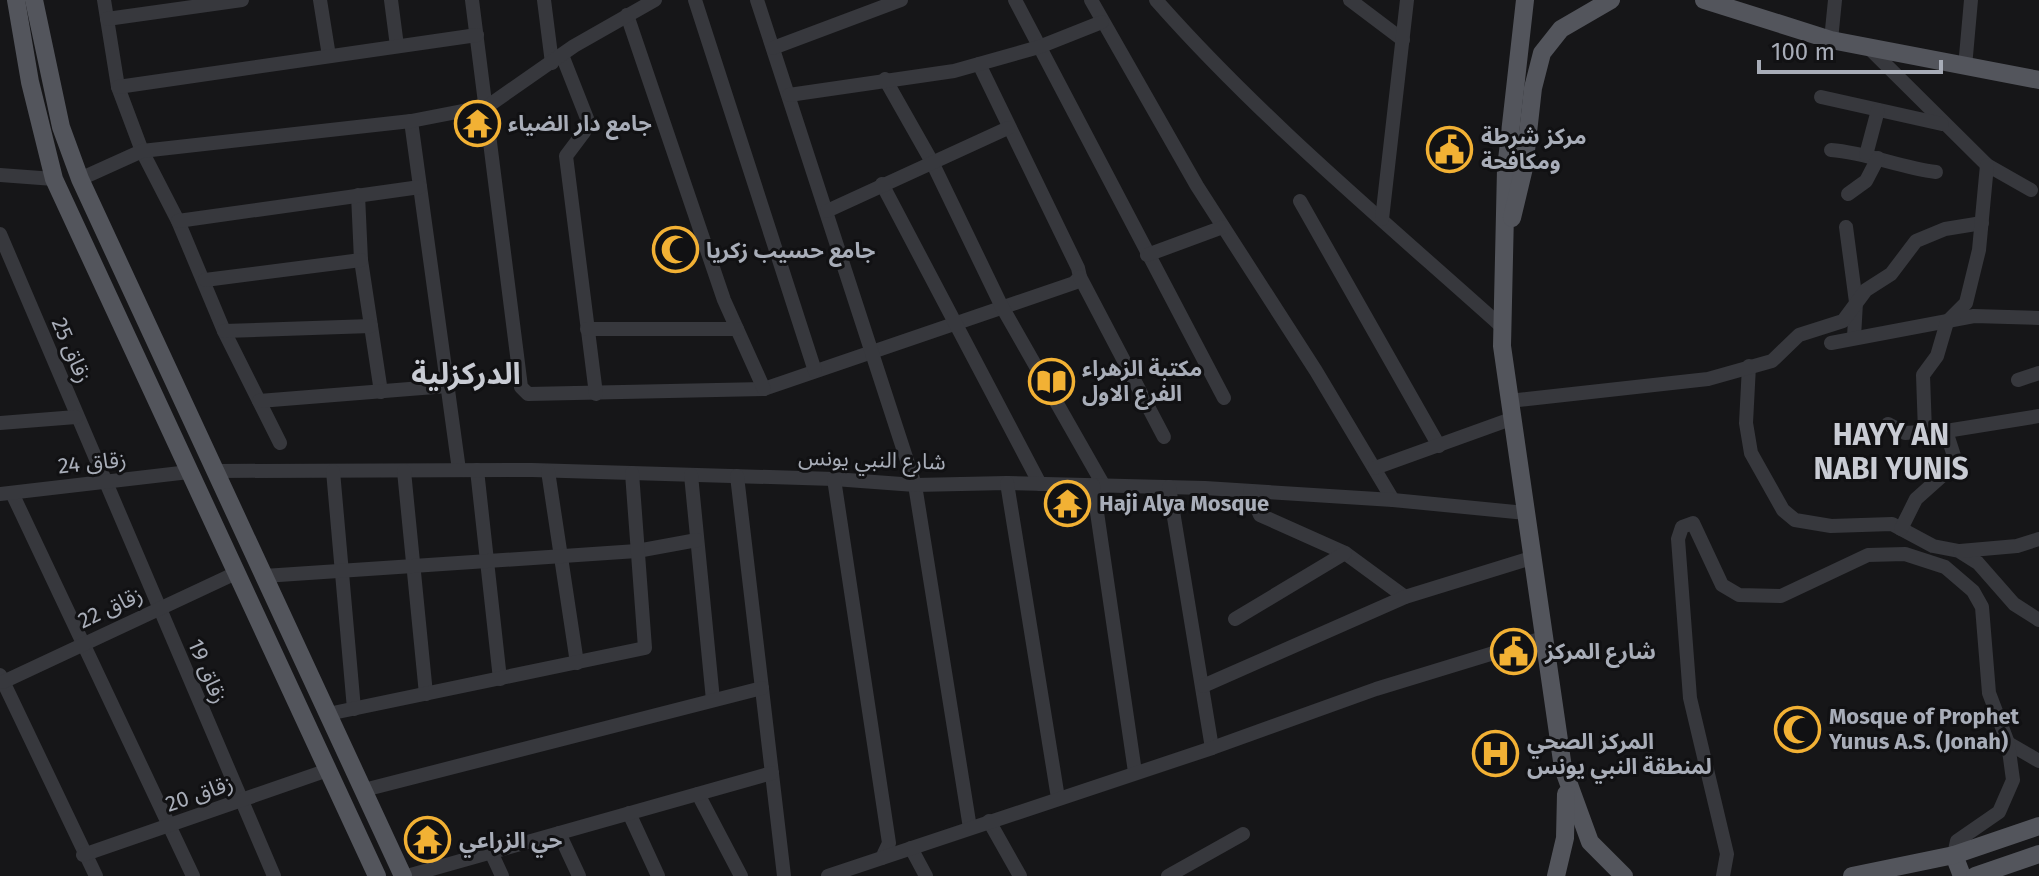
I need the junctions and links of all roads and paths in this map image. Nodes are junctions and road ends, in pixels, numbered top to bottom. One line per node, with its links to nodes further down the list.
1 (16, 0): 54 (main road)
2 (34, 0): 55 (main road)
3 (104, 0): 24 (street)
4 (242, 0): 24 (street)
5 (320, 0): 33 (street)
6 (391, 0): 29 (street)
7 (472, 0): 26 (street)
8 (544, 0): 34 (street)
9 (655, 0): 23 (street)
10 (695, 0): 88 (street)
11 (757, 0): 31 (street)
12 (901, 0): 31 (street)
13 (1015, 0): 30 (street)
14 (1091, 0): 25 (street)
15 (1156, 0): 63 (street)
16 (1350, 0): 27 (street)
17 (1407, 0): 27 (street)
18 (1525, 0): 68 (main road)
19 (1611, 0): 68 (main road)
20 (1704, 0): 28 (main road)
21 (1835, 0): 28 (street)
22 (1971, 0): 36 (street)
23 (627, 15): 34 (street); 82 (street)
24 (107, 19): 39 (street)
25 (1102, 22): 30 (street); 66 (street)
26 (477, 35): 29 (street); 42 (street)
27 (1403, 40): 63 (street)
28 (1831, 40): 32 (main road)
29 (397, 46): 33 (street)
30 (1039, 47): 35 (street); 70 (street)
31 (773, 48): 40 (street)
32 (1870, 49): 36 (main road); 45 (street)
33 (329, 56): 39 (street)
34 (557, 59): 42 (street); 81 (street)
35 (979, 64): 37 (street); 46 (street)
36 (1965, 67): 38 (main road)
37 (885, 79): 40 (street); 50 (street)
38 (2039, 80)
39 (118, 87): 48 (street)
40 (789, 95): 62 (street)
41 (1821, 97): 43 (street)
42 (488, 106): 44 (street); 94 (street)
43 (1878, 110): 45 (street); 49 (street)
44 (411, 121): 48 (street); 57 (street)
45 (1943, 124): 51 (street)
46 (1008, 128): 50 (street); 72 (street)
47 (1831, 150): 49 (street)
48 (142, 151): 55 (street); 64 (street)
49 (1872, 156): 52 (street); 59 (street)
50 (932, 162): 56 (street); 75 (street)
51 (1987, 165): 58 (street); 65 (street)
52 (1936, 172)
53 (0, 175): 54 (street)
54 (54, 179): 114 (main road)
55 (80, 179): 110 (main road)
56 (882, 184): 62 (street); 77 (street)
57 (420, 187): 60 (street); 91 (street)
58 (2031, 190)
59 (1848, 194)
60 (358, 195): 64 (street); 71 (street)
61 (1300, 201): 106 (street)
62 (827, 211): 86 (street)
63 (1382, 219): 80 (street)
64 (178, 221): 73 (street)
65 (1982, 223): 74 (street); 78 (street)
66 (1223, 227): 70 (street); 107 (street)
67 (1846, 227): 74 (street)
68 (1506, 240): 80 (main road)
69 (1, 241): 99 (street, زقاق 25)
70 (1147, 255): 95 (street)
71 (361, 260): 73 (street); 79 (street)
72 (1080, 277): 75 (street); 104 (street)
73 (205, 280): 83 (street)
74 (1856, 302): 84 (street); 87 (street)
75 (1001, 305): 77 (street); 123 (street)
76 (2039, 318): 78 (street)
77 (956, 322): 86 (street); 121 (street)
78 (1947, 322): 84 (street); 103 (street)
79 (371, 326): 83 (street); 93 (street)
80 (1501, 326): 97 (main road)
81 (587, 329): 82 (street); 94 (street)
82 (737, 329): 92 (street)
83 (224, 331): 96 (street)
84 (1854, 337): 85 (street)
85 (1831, 343)
86 (874, 352): 88 (street); 122 (street)
87 (1749, 366): 97 (street); 129 (street)
88 (815, 371): 92 (street)
89 (2039, 373): 90 (street)
90 (2018, 380)
91 (447, 386): 93 (street); 108 (street)
92 (764, 389): 94 (street)
93 (381, 392): 96 (street)
94 (596, 394)
95 (1224, 398)
96 (259, 401): 105 (street)
97 (1510, 410): 106 (street); 128 (main road)
98 (2039, 416): 102 (street)
99 (76, 417): 100 (street); 120 (street, زقاق 25)
100 (2, 420)
101 (1888, 424): 103 (street)
102 (1946, 431): 103 (street); 129 (street)
103 (1925, 432)
104 (1164, 437)
105 (280, 443)
106 (1439, 446): 107 (street)
107 (1375, 468): 127 (street)
108 (459, 470): 109 (street, شارع النبي يونس); 112 (street, شارع النبي يونس)
109 (477, 470): 113 (street, شارع النبي يونس); 137 (street)
110 (216, 471): 111 (street, شارع النبي يونس); 141 (main road)
111 (333, 471): 112 (street, شارع النبي يونس); 139 (street)
112 (404, 471): 138 (street)
113 (548, 471): 115 (street, شارع النبي يونس); 135 (street)
114 (189, 472): 120 (street, زقاق 24); 140 (main road)
115 (632, 473): 116 (street, شارع النبي يونس); 132 (street)
116 (691, 475): 117 (street, شارع النبي يونس); 131 (street)
117 (737, 476): 118 (street, شارع النبي يونس); 152 (street)
118 (834, 479): 122 (street, شارع النبي يونس); 180 (street)
119 (1007, 483): 121 (street, شارع النبي يونس); 122 (street, شارع النبي يونس); 166 (street)
120 (104, 484): 126 (street, زقاق 24); 143 (street, زقاق 19)
121 (1040, 484): 123 (street, شارع النبي يونس)
122 (915, 485): 172 (street)
123 (1099, 486): 124 (street, شارع النبي يونس); 162 (street)
124 (1169, 487): 125 (street, شارع النبي يونس); 151 (street)
125 (1250, 491): 127 (street, شارع النبي يونس); 134 (street)
126 (6, 493): 147 (street)
127 (1393, 500): 128 (street, شارع النبي يونس)
128 (1526, 513): 136 (main road)
129 (1901, 529): 133 (street)
130 (2039, 539): 133 (street)
131 (697, 540): 132 (street); 154 (street)
132 (637, 551): 135 (street); 148 (street)
133 (1959, 551): 145 (street)
134 (1345, 553): 142 (street); 144 (street)
135 (562, 556): 137 (street); 148 (street)
136 (1531, 558): 142 (street); 146 (main road)
137 (487, 561): 138 (street); 150 (street)
138 (415, 566): 139 (street); 153 (street)
139 (342, 570): 141 (street); 155 (street)
140 (236, 573): 143 (street, زقاق 22); 161 (main road)
141 (264, 576): 156 (main road)
142 (1405, 597): 151 (street)
143 (158, 609): 147 (street, زقاق 22); 167 (street, زقاق 19)
144 (1235, 619)
145 (2039, 620)
146 (1543, 638): 158 (street); 160 (main road)
147 (85, 644): 149 (street, زقاق 22); 171 (street)
148 (577, 663): 150 (street)
149 (2, 678): 178 (street)
150 (500, 679): 153 (street)
151 (1203, 686): 158 (street)
152 (762, 688): 154 (street); 163 (street)
153 (426, 694): 155 (street)
154 (713, 700): 164 (street)
155 (354, 709): 156 (street)
156 (328, 714): 164 (main road)
157 (2008, 743): 159 (street); 179 (street); 197 (street)
158 (1212, 748): 162 (street)
159 (2039, 761)
160 (1563, 768): 195 (main road); 196 (main road)
161 (328, 770): 167 (street, زقاق 20); 184 (main road)
162 (1135, 772): 166 (street)
163 (772, 773): 165 (street); 190 (street)
164 (364, 790): 185 (main road)
165 (698, 794): 168 (street); 189 (street)
166 (1058, 798): 169 (street)
167 (241, 801): 171 (street, زقاق 20); 183 (street, زقاق 19)
168 (629, 813): 173 (street); 188 (street)
169 (989, 821): 172 (street); 193 (street)
170 (2039, 826): 179 (main road)
171 (168, 827): 178 (street, زقاق 20); 182 (street)
172 (970, 828): 175 (street)
173 (559, 833): 176 (street); 187 (street)
174 (1243, 834): 194 (street)
175 (911, 848): 180 (street); 192 (street)
176 (491, 852): 185 (street); 186 (street)
177 (2039, 854): 200 (main road)
178 (83, 855): 181 (street)
179 (1954, 855): 198 (main road); 199 (main road)
180 (882, 858): 191 (street)
181 (96, 876)
182 (193, 876)
183 (274, 876)
184 (377, 876)
185 (405, 876)
186 (502, 876)
187 (579, 876)
188 (658, 876)
189 (741, 876)
190 (784, 876)
191 (828, 876)
192 (926, 876)
193 (1020, 876)
194 (1168, 876)
195 (1556, 876)
196 (1624, 876)
197 (1723, 876)
198 (1852, 876)
199 (1962, 876)
200 (1975, 876)

